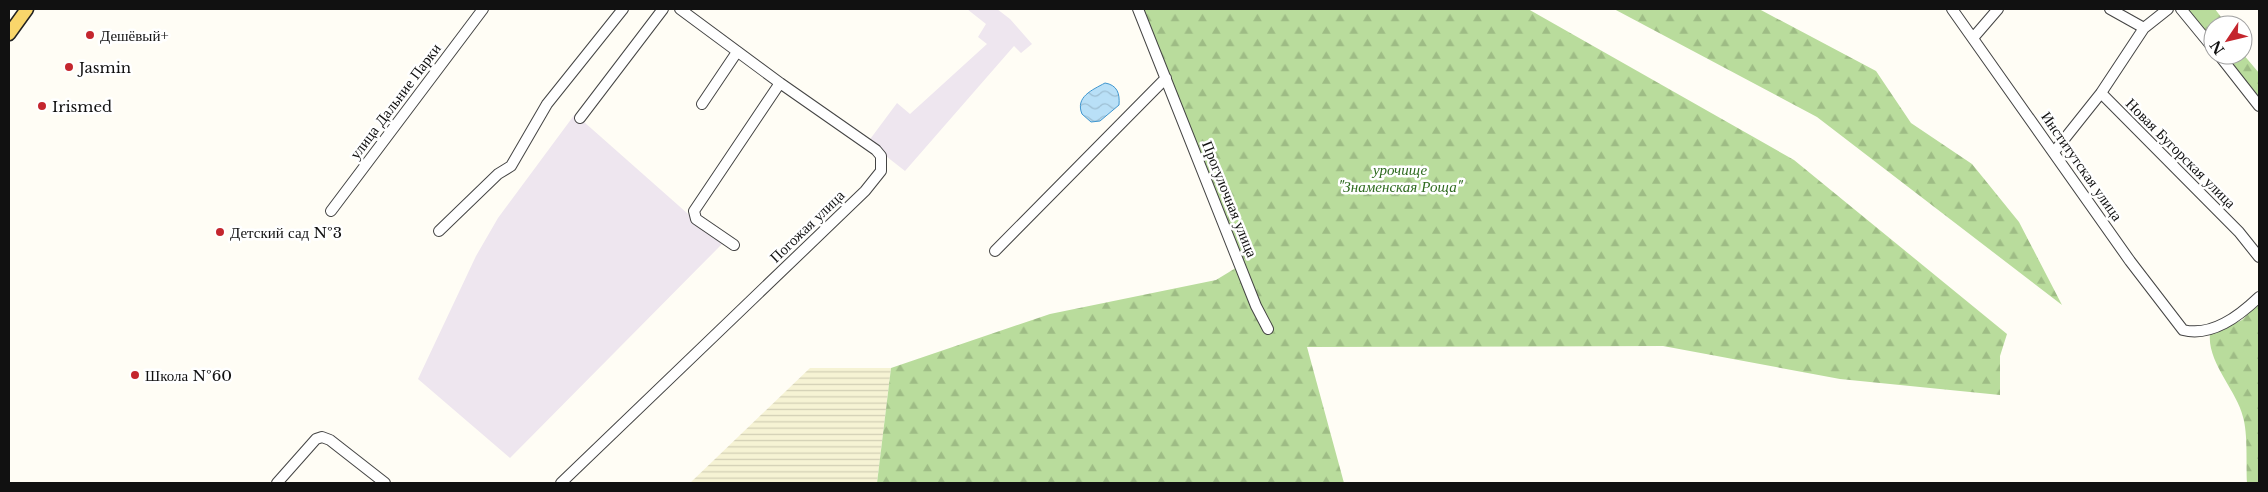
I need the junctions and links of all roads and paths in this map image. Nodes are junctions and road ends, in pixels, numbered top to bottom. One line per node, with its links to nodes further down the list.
1 (27, 9): 13 (main road)
2 (483, 9): 25 (street, улица Дальние Парки)
3 (623, 9): 26 (street)
4 (663, 9): 23 (street)
5 (680, 9): 16 (street, Погожая улица)
6 (1138, 9): 18 (street, Прогулочная улица)
7 (1952, 9): 15 (street, Институтская улица)
8 (1998, 9): 15 (street)
9 (2110, 9): 12 (street)
10 (2168, 9): 12 (street)
11 (2181, 9): 14 (street)
12 (2144, 28): 20 (street)
13 (9, 34)
14 (2203, 36)
15 (1973, 38): 24 (street, Институтская улица)
16 (737, 52): 19 (street, Погожая улица); 21 (street)
17 (2226, 65): 22 (street)
18 (1166, 78): 28 (street); 31 (street, Прогулочная улица)
19 (780, 83): 27 (street); 34 (street, Погожая улица)
20 (2101, 93): 24 (street); 29 (street, Новая Бугорская улица)
21 (702, 104)
22 (2259, 106)
23 (580, 118)
24 (2054, 152): 30 (street, Институтская улица)
25 (331, 211)
26 (439, 231)
27 (734, 245)
28 (995, 251)
29 (2259, 257)
30 (2259, 297)
31 (1268, 330)
32 (277, 483): 33 (street)
33 (385, 483)
34 (561, 483)

